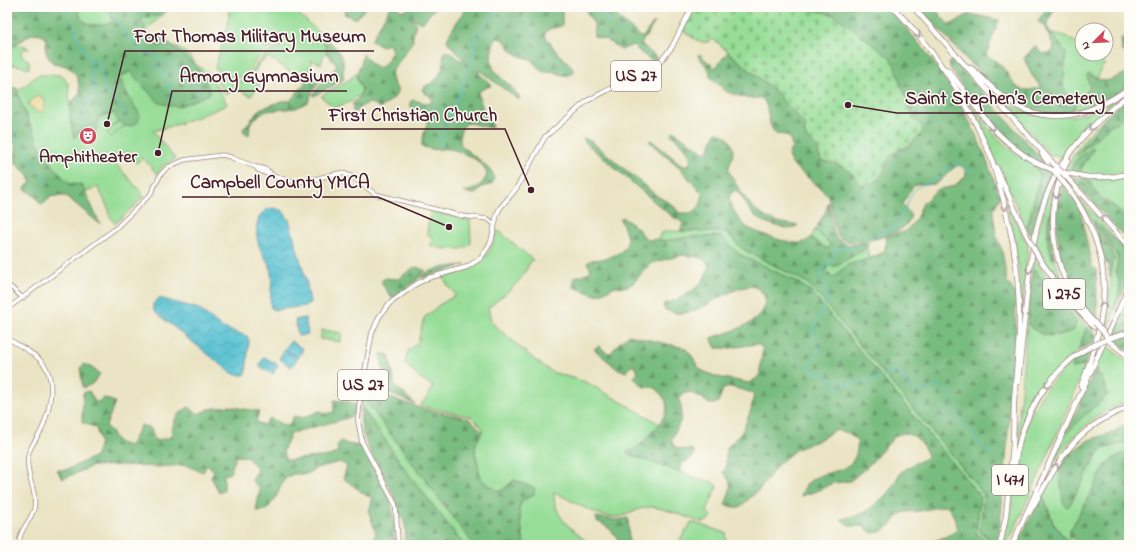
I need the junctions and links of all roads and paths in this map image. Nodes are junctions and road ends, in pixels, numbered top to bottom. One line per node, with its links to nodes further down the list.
1 (692, 7): 12 (main road, US 27)
2 (893, 7): 5 (highway, I 275, one-way to 5)
3 (913, 7): 4 (highway)
4 (962, 61): 6 (highway); 9 (highway)
5 (942, 65): 10 (highway, I 275); 11 (highway, one-way to 11, bridge)
6 (1129, 88)
7 (1129, 94): 8 (highway, one-way to 8)
8 (1075, 146): 18 (highway, one-way to 18); 24 (highway, one-way to 24)
9 (1038, 147): 13 (highway, one-way to 9, bridge); 23 (highway, one-way to 9, bridge)
10 (991, 157): 18 (highway, I 275, bridge); 24 (highway, one-way to 24)
11 (1129, 174)
12 (494, 224): 16 (main road); 28 (main road, US 27)
13 (1129, 247)
14 (7, 284): 16 (main road)
15 (1129, 287): 23 (highway)
16 (23, 298): 17 (main road)
17 (7, 309)
18 (1094, 325): 21 (highway, I 275, bridge)
19 (1128, 333): 25 (highway, one-way to 25, bridge)
20 (7, 338): 27 (main road)
21 (1129, 357)
22 (1129, 407): 26 (highway, one-way to 22)
23 (1074, 409): 26 (highway, I 471)
24 (1014, 414): 25 (highway, I 471)
25 (1006, 516): 29 (highway, I 471)
26 (1021, 524): 30 (highway, I 471)
27 (19, 545)
28 (398, 545)
29 (1000, 545)
30 (1012, 545)

